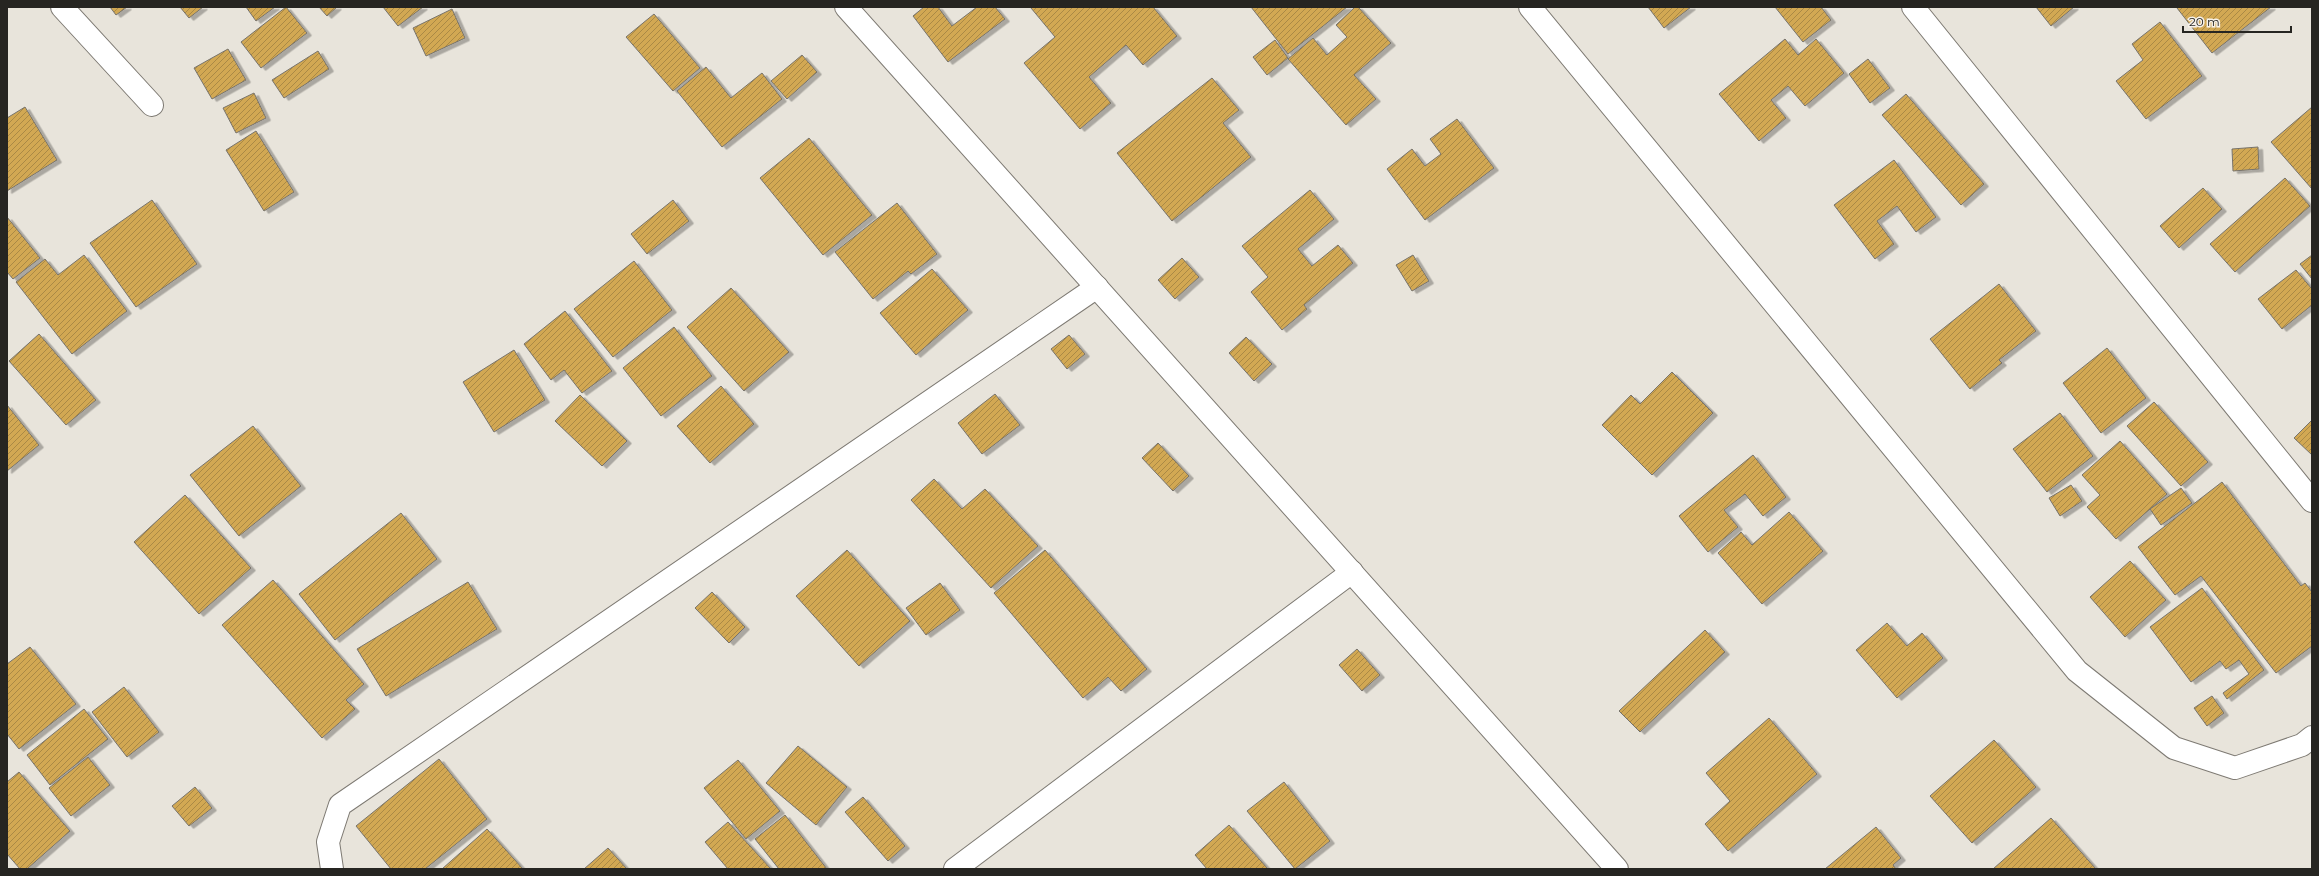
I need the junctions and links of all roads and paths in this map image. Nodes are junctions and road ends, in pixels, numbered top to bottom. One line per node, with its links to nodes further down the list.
1 (62, 7): 5 (street)
2 (846, 7): 6 (street)
3 (1530, 7): 9 (street)
4 (1913, 7): 7 (street)
5 (152, 105)
6 (1097, 287): 8 (street); 10 (street)
7 (2312, 501)
8 (1352, 572): 11 (street); 12 (street)
9 (2312, 737)
10 (332, 869)
11 (955, 869)
12 (1617, 869)

